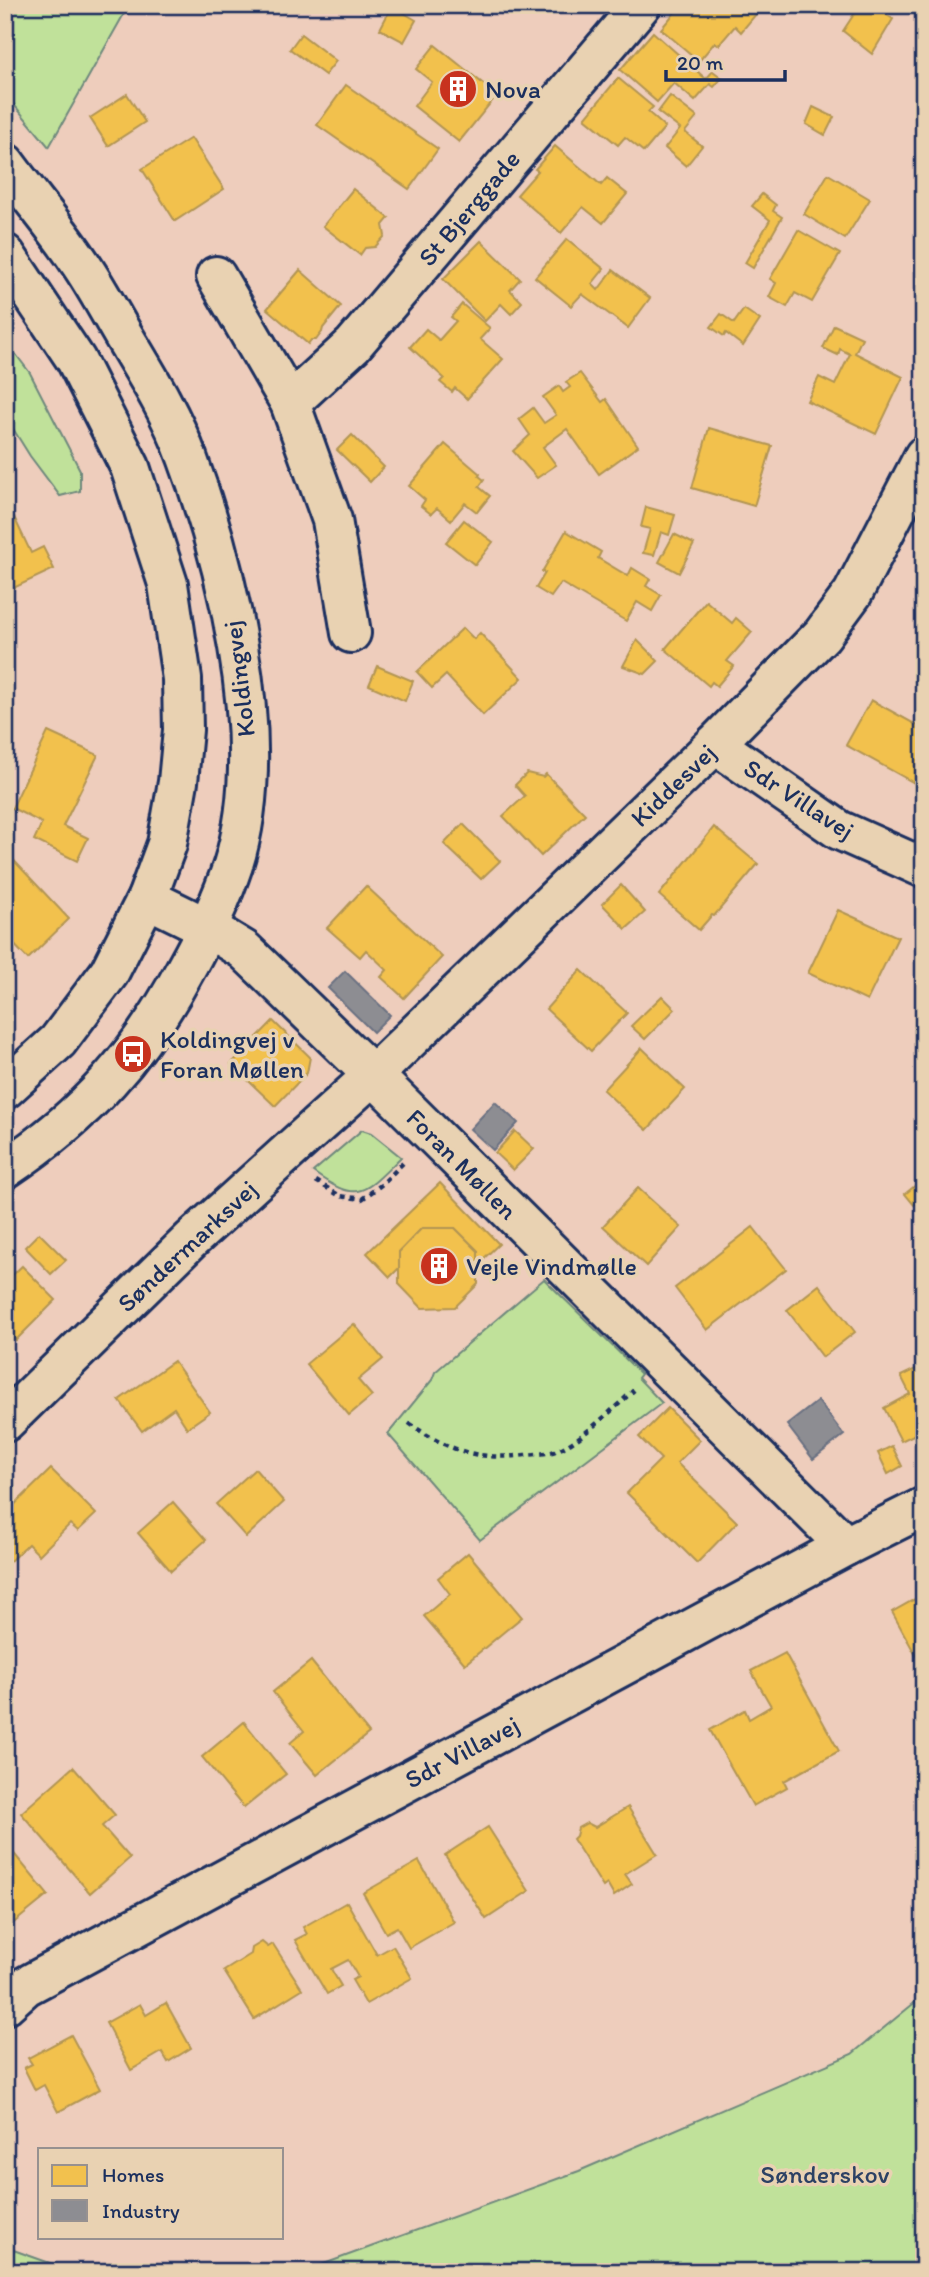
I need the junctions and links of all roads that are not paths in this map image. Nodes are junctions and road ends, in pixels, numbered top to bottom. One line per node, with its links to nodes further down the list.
1 (641, 5): 5 (street, St Bjerggade)
2 (5, 163): 11 (street, Koldingvej)
3 (5, 254): 10 (street)
4 (216, 276): 5 (street)
5 (290, 403): 7 (street)
6 (924, 456): 8 (street, Kiddesvej)
7 (351, 633)
8 (715, 744): 9 (street, Sdr Villavej); 12 (street, Kiddesvej)
9 (924, 868)
10 (147, 898): 11 (street, Foran Møllen); 13 (street)
11 (208, 928): 12 (street, Foran Møllen); 14 (street, Koldingvej)
12 (373, 1075): 15 (street, Søndermarksvej); 17 (street, Foran Møllen)
13 (5, 1089)
14 (5, 1168)
15 (5, 1422)
16 (924, 1507): 17 (street, Sdr Villavej)
17 (846, 1546): 18 (street, Sdr Villavej)
18 (5, 2005)

